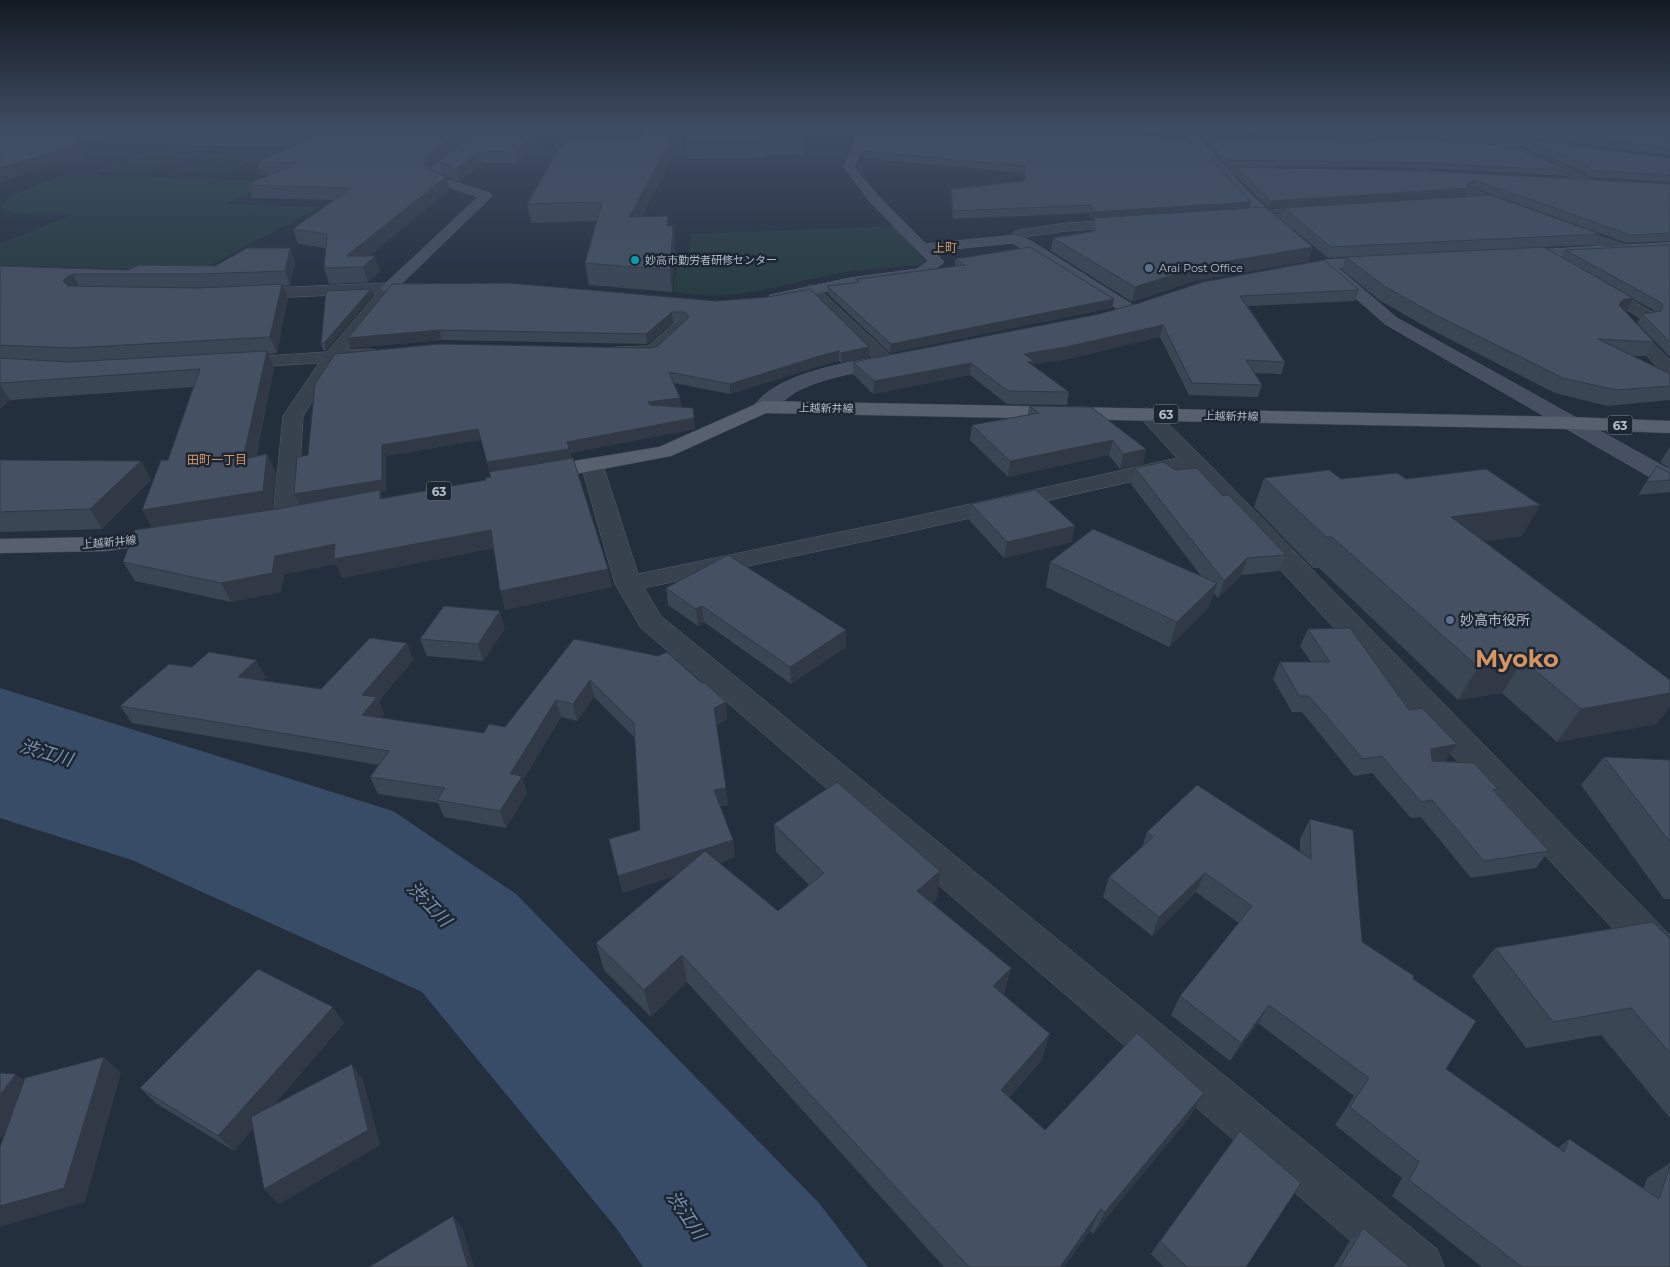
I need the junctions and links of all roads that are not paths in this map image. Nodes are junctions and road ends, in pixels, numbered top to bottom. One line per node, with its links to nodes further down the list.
1 (462, 188): 27 (street)
2 (866, 188): 16 (street)
3 (1238, 188): 9 (street)
4 (1461, 188): 5 (street)
5 (1487, 200): 6 (street); 8 (street)
6 (1458, 202)
7 (1334, 210): 9 (street)
8 (1521, 213)
9 (1266, 215): 10 (street); 14 (street)
10 (1220, 218)
11 (1546, 222): 17 (street)
12 (1146, 223): 13 (street)
13 (1015, 239): 16 (street); 31 (street)
14 (1296, 239)
15 (1670, 247): 17 (street)
16 (925, 248): 28 (street)
17 (1627, 250): 19 (street)
18 (1311, 252): 22 (street)
19 (1542, 254): 20 (street); 23 (street)
20 (1503, 256)
21 (1395, 261): 22 (street)
22 (1326, 264): 24 (street); 42 (street)
23 (1567, 268)
24 (1279, 272)
25 (1583, 278): 39 (street)
26 (408, 287): 27 (street)
27 (389, 288): 29 (street); 35 (street)
28 (812, 290): 30 (street); 37 (street)
29 (235, 295)
30 (760, 300)
31 (1104, 317)
32 (680, 326): 33 (street)
33 (602, 350)
34 (387, 352): 35 (street)
35 (332, 357): 38 (street); 48 (street)
36 (904, 357): 37 (street)
37 (886, 361): 40 (street, 63)
38 (216, 364)
39 (1670, 370)
40 (763, 407): 41 (main road, 上越新井線 / 63); 45 (main road, 上越新井線 / 63)
41 (1147, 414): 42 (main road, 上越新井線 / 63); 44 (street)
42 (1569, 423): 43 (main road, 上越新井線 / 63); 47 (street)
43 (1670, 427)
44 (1193, 461): 51 (street); 52 (street)
45 (592, 464): 46 (main road, 上越新井線 / 63); 51 (street)
46 (515, 478)
47 (1670, 479)
48 (286, 518)
49 (186, 534): 50 (main road, 上越新井線)
50 (0, 546)
51 (628, 584): 53 (street)
52 (1670, 962)
53 (1418, 1267)

